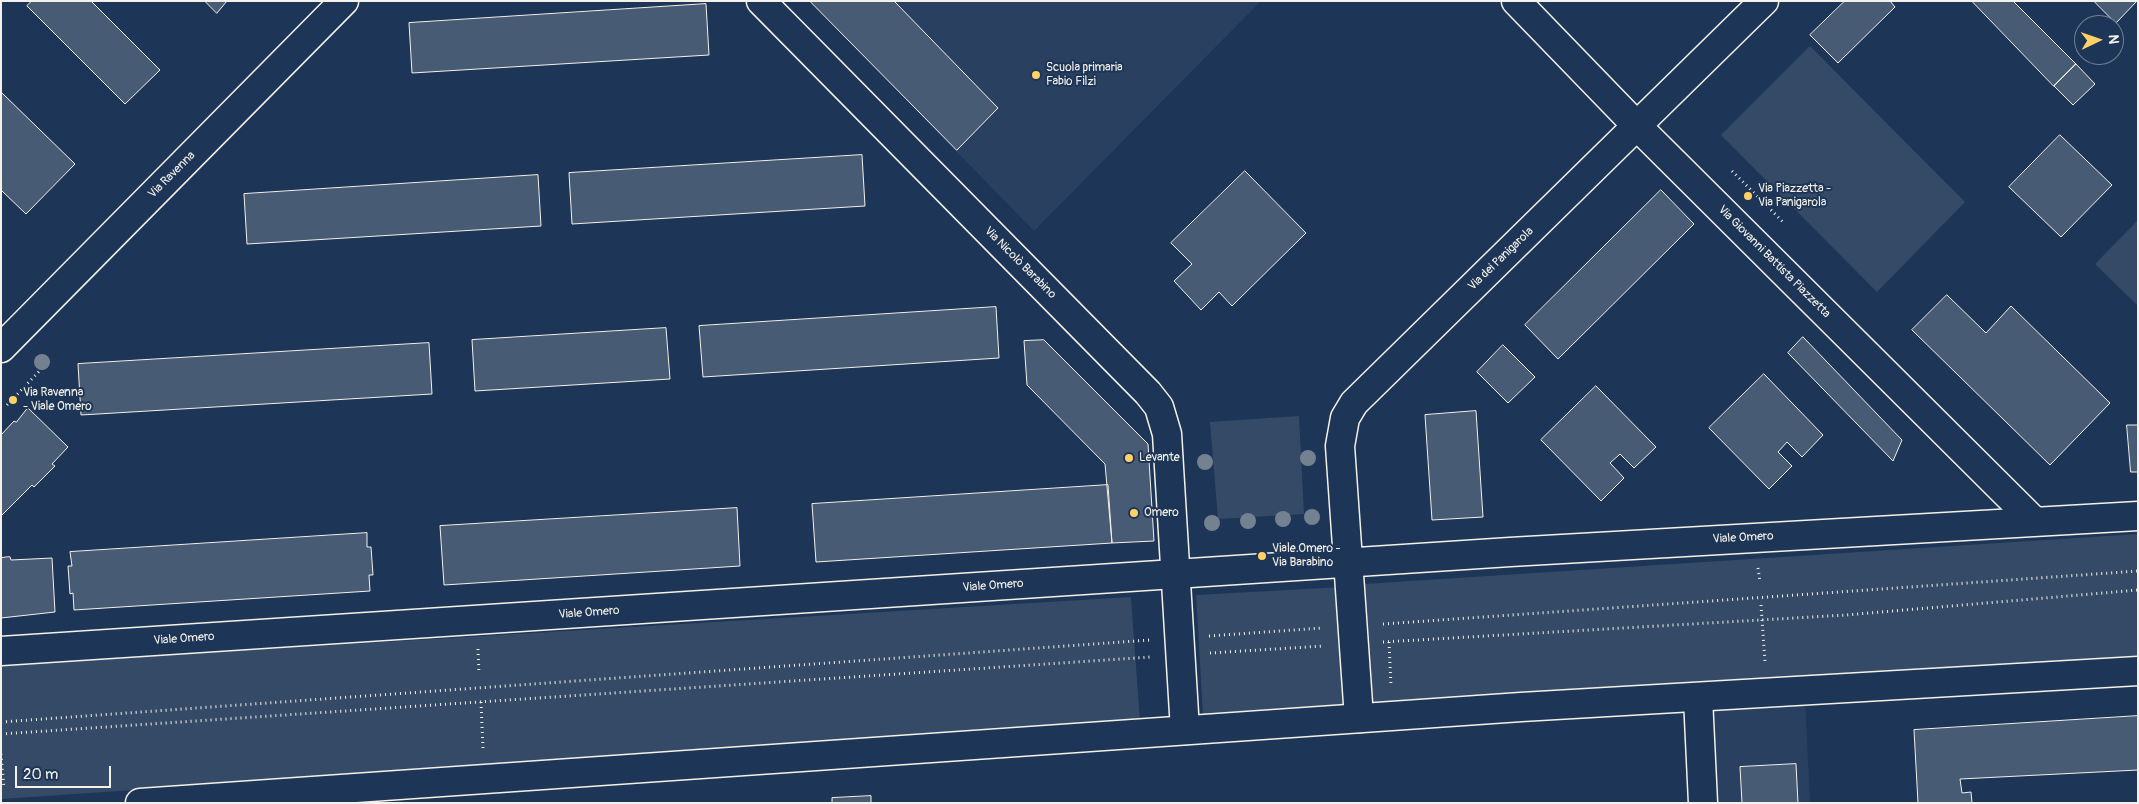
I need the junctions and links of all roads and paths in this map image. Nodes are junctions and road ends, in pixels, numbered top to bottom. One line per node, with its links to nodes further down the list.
1 (344, 1): 8 (street, Via Ravenna)
2 (761, 1): 16 (street, Via Nicolò Barabino)
3 (1516, 1): 5 (street, Via Giovanni Battista Piazzetta)
4 (1764, 1): 5 (street, Via dei Panigarola)
5 (1637, 126): 12 (street, Via Giovanni Battista Piazzetta); 14 (street, Via dei Panigarola)
6 (1732, 171): 7 (path)
7 (1783, 222)
8 (1, 348)
9 (50, 360): 10 (path)
10 (6, 404)
11 (2138, 516): 12 (street, Viale Omero)
12 (2034, 521): 14 (street, Viale Omero)
13 (1758, 562): 17 (path)
14 (1348, 563): 16 (street, Viale Omero); 38 (street)
15 (2138, 571): 21 (path)
16 (1176, 574): 29 (street, Viale Omero); 40 (street)
17 (1760, 582)
18 (2138, 590): 20 (path)
19 (1761, 605): 20 (path)
20 (1762, 620): 26 (path); 32 (path)
21 (1380, 624)
22 (1324, 628): 23 (path)
23 (1205, 636)
24 (1152, 640): 39 (path)
25 (1380, 642): 26 (path)
26 (1388, 642): 35 (path)
27 (478, 644): 34 (path)
28 (1332, 645): 30 (path)
29 (1, 651)
30 (1203, 654)
31 (1153, 657): 37 (path)
32 (1765, 666)
33 (2138, 671): 36 (street)
34 (479, 673)
35 (1392, 694)
36 (1698, 698): 38 (street); 46 (street)
37 (481, 702): 41 (path); 43 (path)
38 (1359, 718): 40 (street)
39 (1, 722)
40 (1185, 730): 45 (street)
41 (1, 734)
42 (1, 754): 44 (path)
43 (483, 754)
44 (4, 788)
45 (140, 803)
46 (1703, 803)

